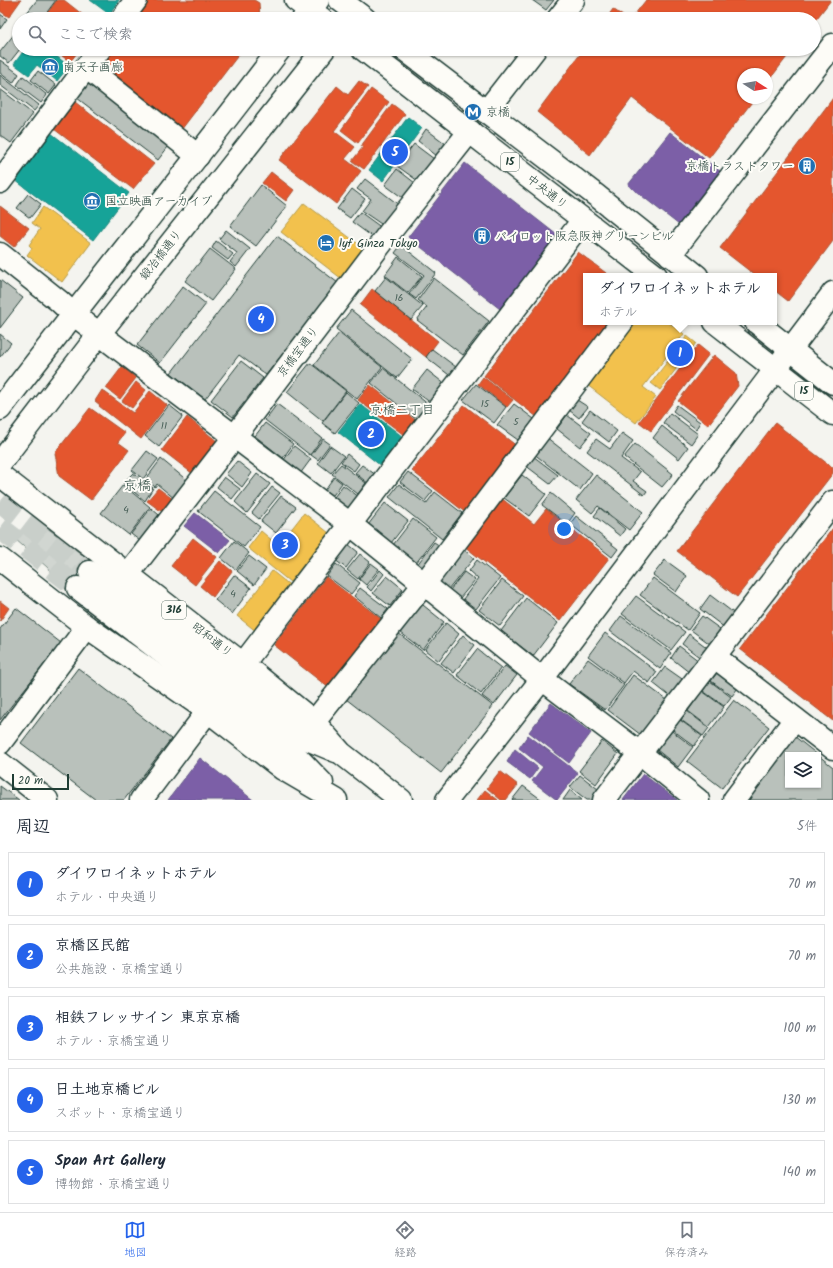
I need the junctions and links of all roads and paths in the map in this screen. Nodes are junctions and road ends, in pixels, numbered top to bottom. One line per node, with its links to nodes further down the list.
1 (136, 0): 3 (main road)
2 (573, 0): 4 (main road)
3 (127, 12)
4 (564, 12)
5 (833, 45): 19 (main road)
6 (95, 56): 12 (main road)
7 (275, 56): 15 (main road)
8 (318, 56): 27 (main road, 鍛冶橋通り)
9 (372, 56): 14 (main road, 中央通り / 15)
10 (413, 56): 13 (main road, 15)
11 (530, 56): 13 (main road)
12 (86, 67): 15 (main road); 16 (main road)
13 (486, 112): 19 (main road, 15)
14 (470, 131): 17 (main road, 中央通り / 15); 33 (main road, 京橋宝通り)
15 (198, 156): 23 (main road)
16 (0, 182)
17 (583, 220): 20 (main road, 中央通り / 15); 37 (main road)
18 (0, 254): 23 (main road)
19 (670, 255): 21 (main road, 15)
20 (652, 273)
21 (693, 273)
22 (833, 293): 28 (main road)
23 (72, 314): 27 (main road); 31 (main road)
24 (620, 325): 40 (main road)
25 (719, 325): 29 (main road, 15)
26 (760, 325): 28 (main road, 15)
27 (99, 334): 33 (main road); 34 (main road, 鍛冶橋通り)
28 (790, 349): 29 (main road); 30 (main road, 15)
29 (775, 369): 32 (main road, 15); 44 (main road)
30 (833, 383)
31 (0, 409)
32 (833, 414)
33 (235, 436): 37 (main road); 39 (main road, 京橋宝通り)
34 (0, 463)
35 (0, 475): 39 (main road, 昭和通り / 316)
36 (833, 502): 42 (main road)
37 (350, 524): 40 (main road); 43 (main road)
38 (0, 559): 41 (main road, 昭和通り / 316)
39 (128, 574): 43 (main road, 昭和通り / 316)
40 (424, 584): 44 (main road); 47 (main road)
41 (87, 627): 45 (main road, 昭和通り / 316); 48 (main road)
42 (715, 657): 46 (main road); 51 (main road)
43 (243, 664): 47 (main road, 昭和通り / 316)
44 (542, 679): 51 (main road); 57 (main road)
45 (208, 711): 54 (main road); 55 (main road, 昭和通り / 316)
46 (795, 719): 49 (main road); 60 (main road)
47 (314, 722): 50 (main road, 昭和通り / 316)
48 (0, 743)
49 (833, 748)
50 (341, 753): 55 (main road, 昭和通り / 316); 56 (main road, 昭和通り / 316)
51 (641, 754): 58 (main road); 59 (main road)
52 (0, 763): 53 (main road)
53 (47, 800)
54 (141, 800)
55 (337, 800)
56 (401, 800)
57 (447, 800)
58 (604, 800)
59 (698, 800)
60 (734, 800)

